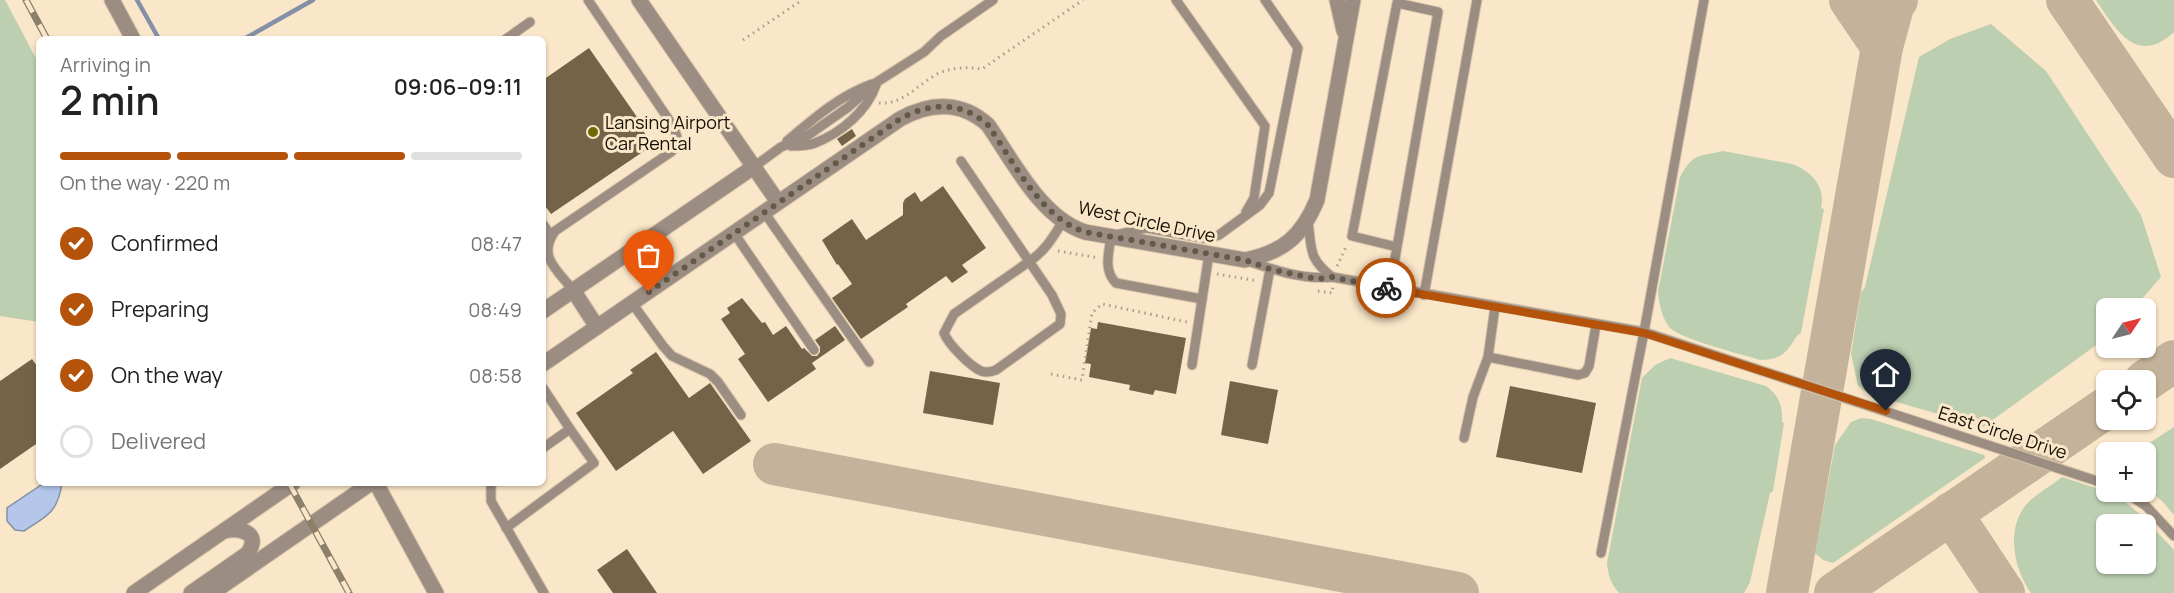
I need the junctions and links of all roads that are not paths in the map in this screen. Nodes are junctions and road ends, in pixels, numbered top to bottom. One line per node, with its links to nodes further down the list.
1 (112, 0): 12 (street)
2 (588, 0): 24 (lane)
3 (639, 0): 16 (street)
4 (993, 0): 16 (lane)
5 (1176, 0): 19 (lane)
6 (1265, 0): 19 (lane)
7 (1337, 0): 14 (street)
8 (1353, 0): 14 (street, West Circle Drive)
9 (1477, 0): 34 (lane)
10 (1704, 0): 41 (lane)
11 (530, 22): 13 (lane)
12 (131, 36)
13 (510, 36)
14 (1346, 37): 21 (street, West Circle Drive)
15 (961, 161): 29 (lane)
16 (755, 166): 17 (street); 33 (street)
17 (778, 202): 18 (street, West Circle Drive); 20 (street, West Circle Drive)
18 (764, 213): 23 (street, West Circle Drive); 45 (lane)
19 (1242, 218): 25 (lane)
20 (1063, 221): 25 (street, West Circle Drive); 29 (lane)
21 (1308, 221): 28 (street, West Circle Drive); 31 (lane)
22 (546, 228): 24 (lane)
23 (734, 233): 36 (street, West Circle Drive); 42 (lane)
24 (551, 236): 33 (lane)
25 (1111, 236): 27 (street, West Circle Drive); 35 (lane)
26 (1397, 247): 26 (lane); 32 (lane)
27 (1209, 254): 28 (street, West Circle Drive); 35 (lane)
28 (1245, 260): 30 (lane, East Circle Drive)
29 (1030, 261): 29 (lane)
30 (1270, 269): 31 (lane, East Circle Drive); 47 (lane)
31 (1332, 277): 32 (lane, East Circle Drive)
32 (1390, 288): 34 (lane, East Circle Drive)
33 (573, 290): 38 (street); 40 (street)
34 (1424, 295): 37 (lane, East Circle Drive)
35 (1197, 298): 46 (lane)
36 (632, 303): 40 (street, West Circle Drive); 49 (lane)
37 (1495, 307): 39 (lane, East Circle Drive); 43 (lane)
38 (546, 309)
39 (1596, 325): 41 (lane, East Circle Drive); 43 (lane)
40 (597, 327): 44 (street, West Circle Drive)
41 (1644, 333): 53 (lane, East Circle Drive); 62 (lane)
42 (814, 350)
43 (1488, 357): 51 (lane)
44 (546, 362)
45 (869, 362)
46 (1191, 365)
47 (1252, 365)
48 (546, 393): 50 (lane)
49 (741, 415)
50 (570, 429): 52 (lane); 59 (lane)
51 (1464, 438)
52 (546, 446)
53 (2096, 481)
54 (289, 486): 60 (street)
55 (367, 486): 65 (street)
56 (378, 486): 66 (street)
57 (491, 486): 59 (lane)
58 (2140, 502): 61 (lane)
59 (506, 528): 67 (lane)
60 (222, 532): 63 (street); 64 (street)
61 (2174, 536)
62 (1601, 553)
63 (134, 593)
64 (190, 593)
65 (212, 593)
66 (436, 593)
67 (544, 593)

